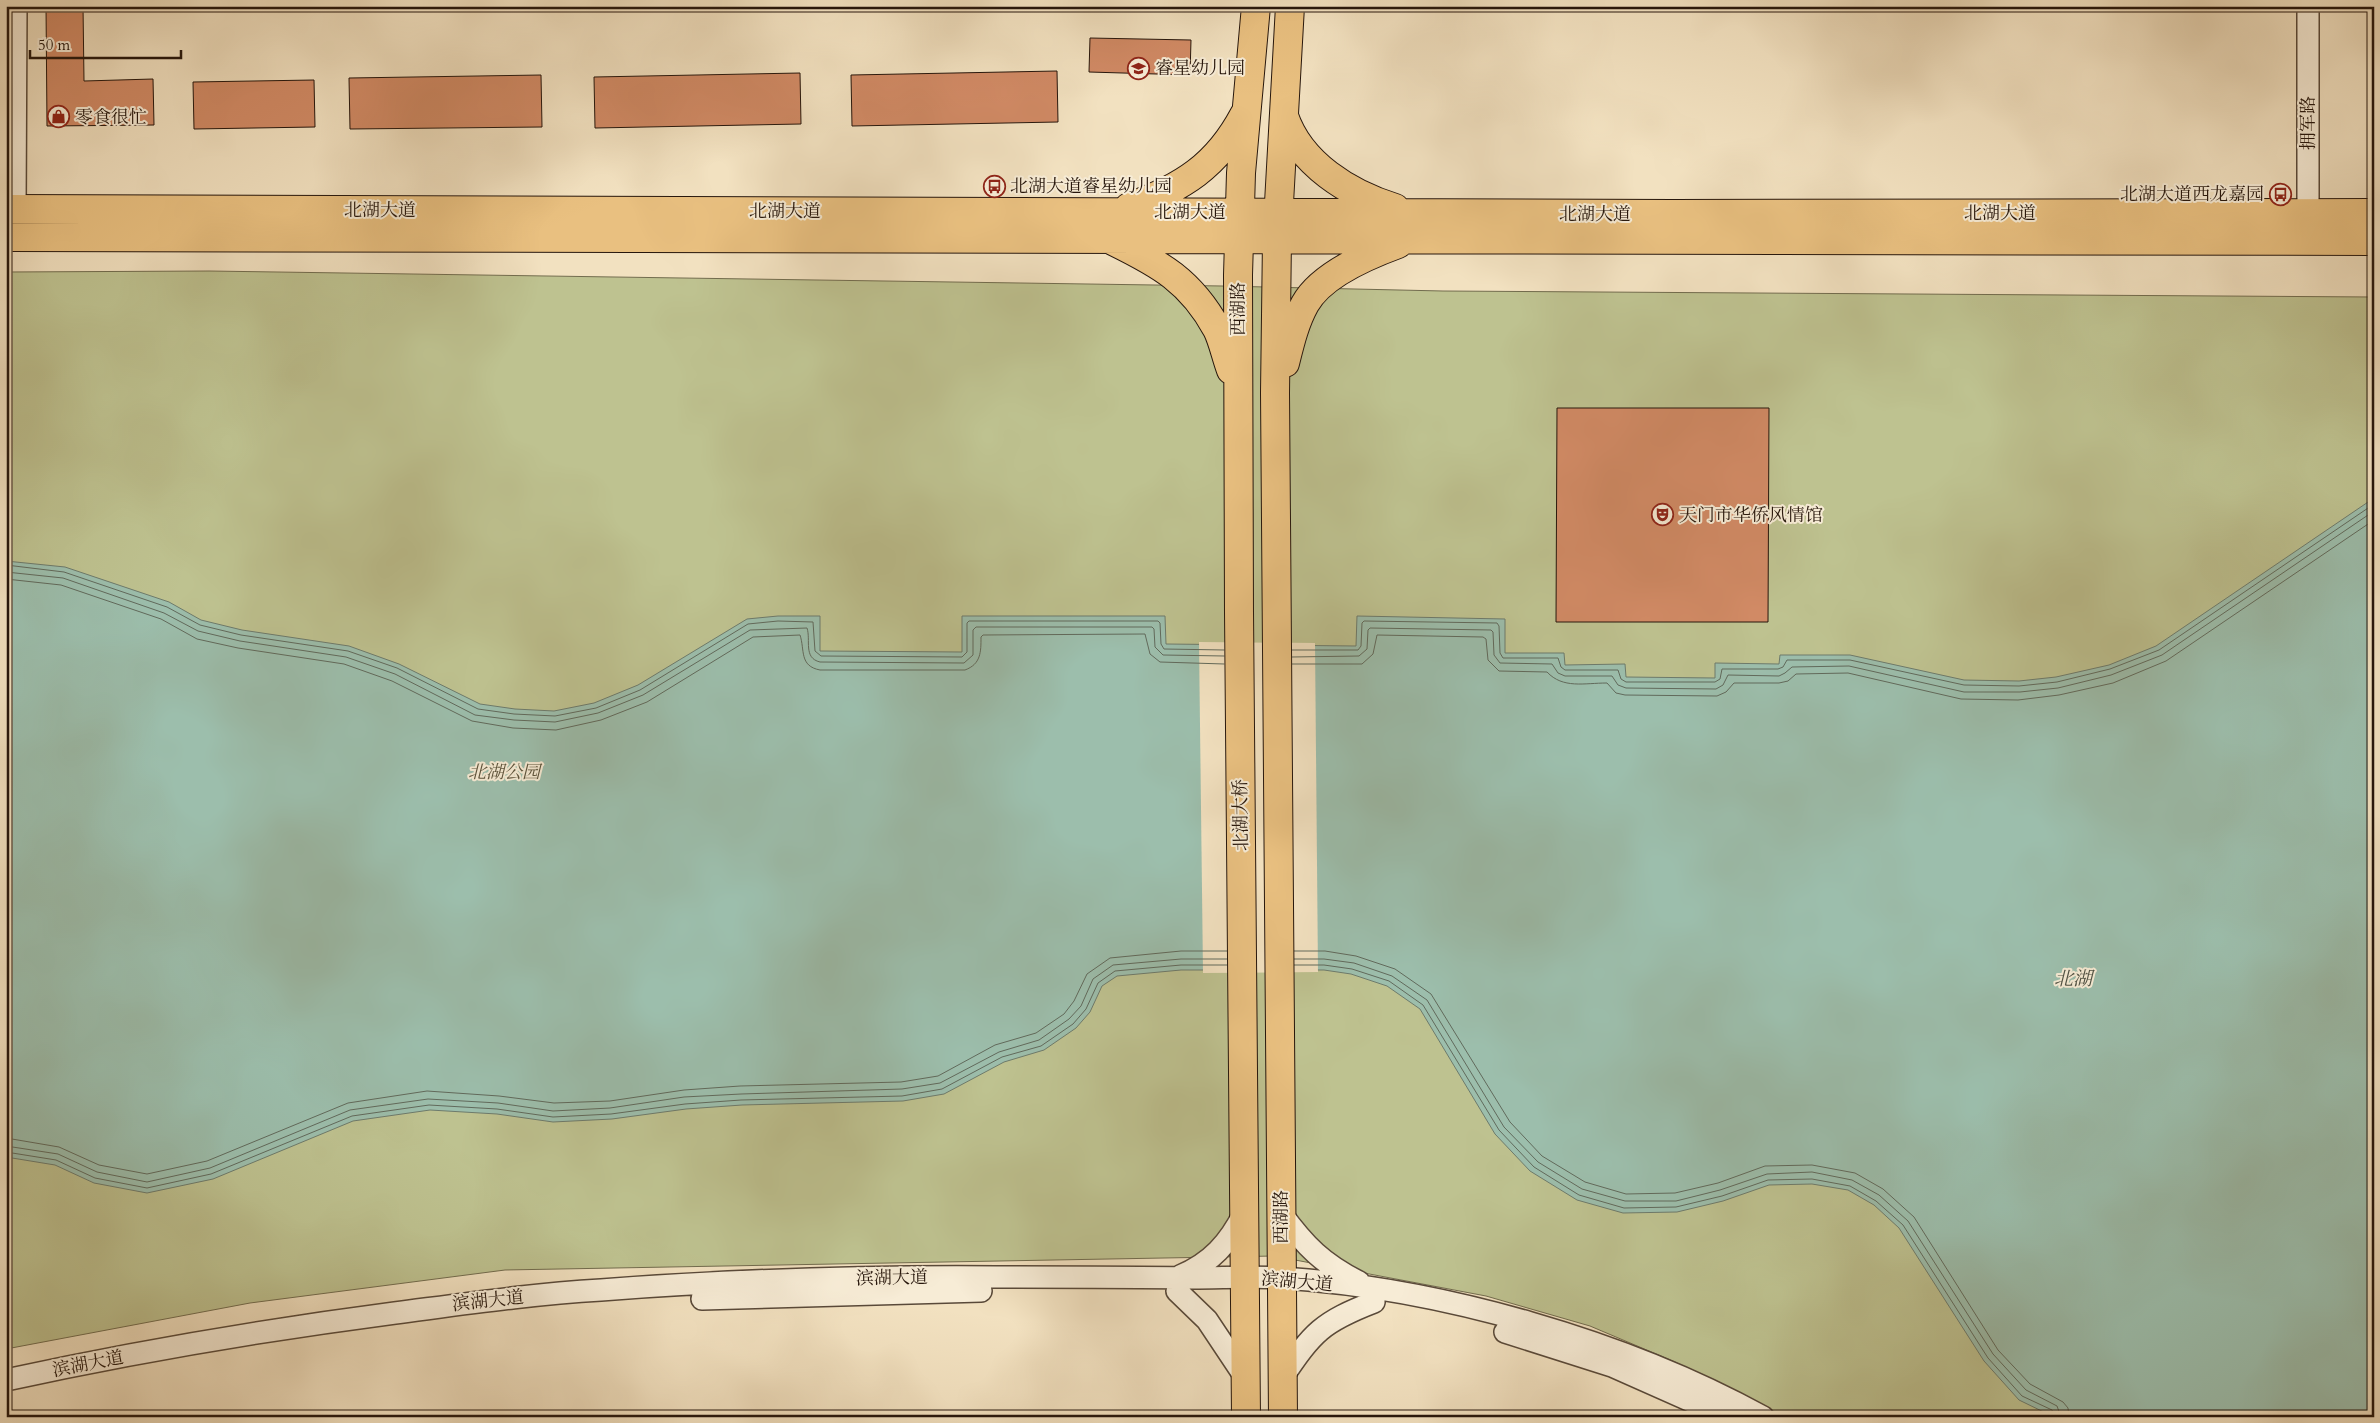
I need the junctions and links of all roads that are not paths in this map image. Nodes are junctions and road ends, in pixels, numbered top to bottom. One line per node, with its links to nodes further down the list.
1 (16, 6): 7 (street)
2 (1256, 6): 6 (main road, 西湖路)
3 (1290, 6): 5 (main road)
4 (2308, 6): 8 (street, 拥军路)
5 (1283, 111): 12 (main road); 13 (main road)
6 (1246, 112): 10 (main road); 11 (main road, 西湖路)
7 (11, 209): 10 (main road, 北湖大道)
8 (2308, 213): 9 (main road, 北湖大道); 13 (main road, 北湖大道); 15 (street, 拥军路)
9 (2374, 213)
10 (1110, 225): 11 (main road, 北湖大道); 14 (main road, 北湖大道); 18 (main road)
11 (1239, 226): 12 (main road, 北湖大道); 18 (main road, 西湖路)
12 (1278, 226): 13 (main road, 北湖大道); 17 (main road)
13 (1411, 226): 15 (main road, 北湖大道); 17 (main road)
14 (6, 237)
15 (2309, 240): 16 (main road, 北湖大道)
16 (2374, 241)
17 (1276, 393): 20 (main road, 北湖大桥)
18 (1238, 394): 19 (main road, 西湖路)
19 (1239, 612): 21 (main road, 北湖大桥)
20 (1279, 1018): 22 (main road, 西湖路)
21 (1244, 1213): 23 (street); 24 (main road)
22 (1281, 1213): 25 (main road, 西湖路); 26 (street)
23 (1177, 1284): 24 (street, 滨湖大道); 27 (street); 29 (street, 滨湖大道); 30 (street, 滨湖大道)
24 (1244, 1285): 25 (street, 滨湖大道); 27 (main road)
25 (1281, 1286): 26 (street, 滨湖大道); 28 (main road, 西湖路)
26 (1375, 1296): 28 (street); 33 (street, 滨湖大道); 34 (street, 滨湖大道)
27 (1245, 1377): 31 (main road)
28 (1282, 1378): 32 (main road, 西湖路)
29 (6, 1380)
30 (6, 1394)
31 (1246, 1417)
32 (1283, 1417)
33 (1727, 1417)
34 (1763, 1417)

